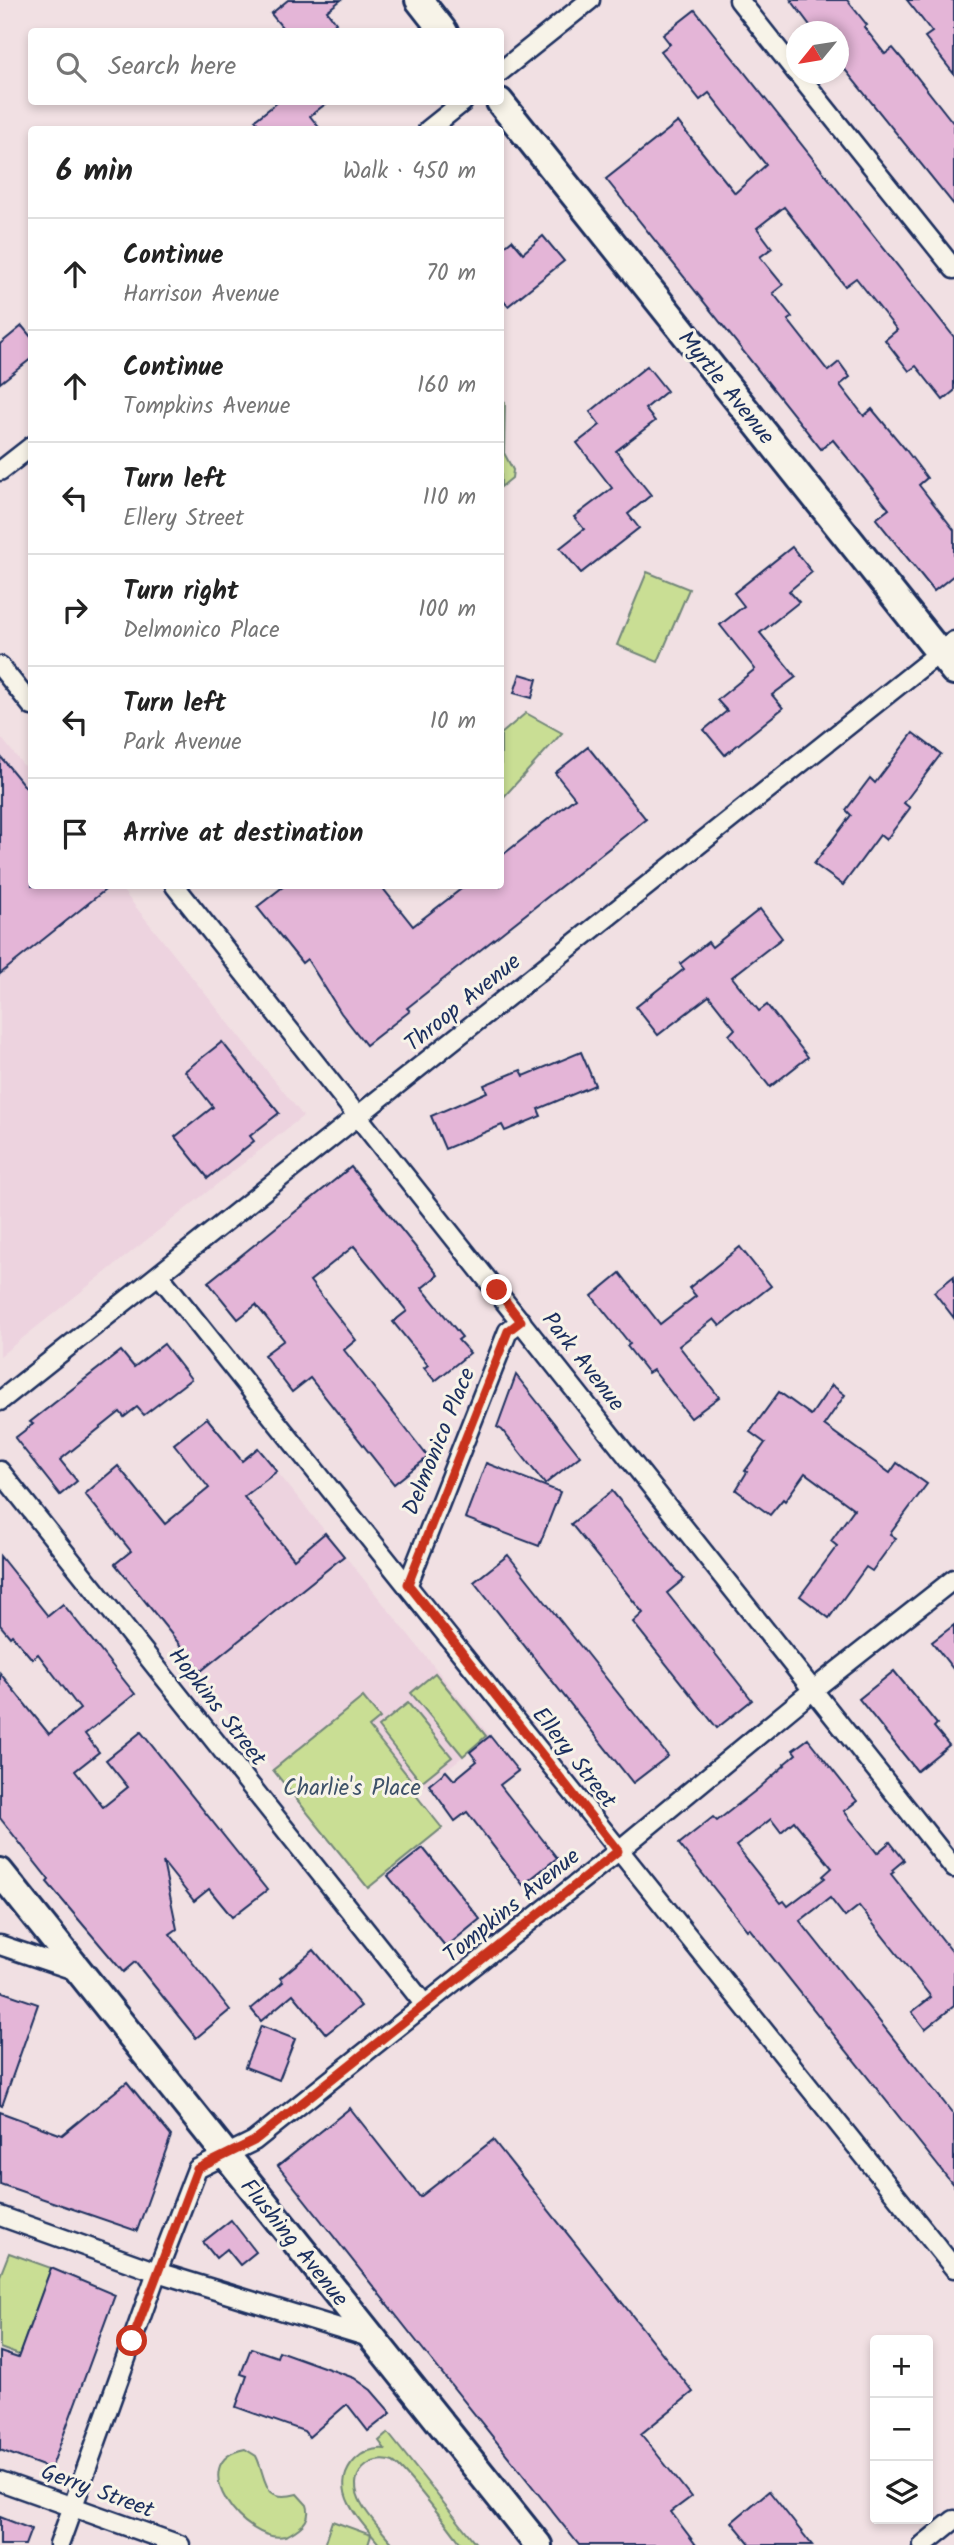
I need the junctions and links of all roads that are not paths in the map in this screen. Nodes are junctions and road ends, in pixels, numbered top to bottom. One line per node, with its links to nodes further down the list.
1 (419, 0): 4 (main road)
2 (590, 0): 6 (street)
3 (739, 0): 5 (street)
4 (441, 28)
5 (786, 59)
6 (504, 69)
7 (806, 84): 11 (street)
8 (459, 105): 10 (street)
9 (502, 105): 14 (main road, Myrtle Avenue)
10 (433, 126)
11 (954, 269)
12 (28, 449): 13 (street)
13 (0, 471)
14 (949, 655): 18 (street, Throop Avenue)
15 (0, 666): 16 (street)
16 (28, 701)
17 (177, 889): 18 (street, Park Avenue)
18 (358, 1116): 19 (street, Throop Avenue); 20 (street, Park Avenue)
19 (159, 1275): 21 (street, Throop Avenue); 24 (street, Ellery Street)
20 (521, 1321): 24 (street, Delmonico Place); 25 (street, Park Avenue)
21 (0, 1401)
22 (0, 1471): 31 (street, Hopkins Street)
23 (954, 1579): 25 (street, Tompkins Avenue)
24 (408, 1584): 26 (street, Ellery Street)
25 (813, 1690): 26 (street, Tompkins Avenue); 27 (street, Park Avenue)
26 (618, 1851): 31 (street, Tompkins Avenue); 34 (street, Ellery Street)
27 (954, 1868)
28 (0, 1872): 30 (main road, Flushing Avenue)
29 (0, 1945): 30 (street)
30 (79, 1972): 32 (main road, Flushing Avenue)
31 (425, 2005): 32 (street, Tompkins Avenue)
32 (224, 2155): 35 (street, Tompkins Avenue); 36 (main road, Flushing Avenue)
33 (0, 2216): 35 (street)
34 (954, 2268)
35 (157, 2272): 36 (street); 38 (street, Tompkins Avenue)
36 (372, 2339): 42 (main road, Flushing Avenue)
37 (0, 2480): 38 (street, Gerry Street)
38 (73, 2506): 40 (street, Tompkins Avenue); 41 (street, Gerry Street)
39 (954, 2520): 43 (street)
40 (59, 2545)
41 (180, 2545)
42 (538, 2545)
43 (923, 2545)

